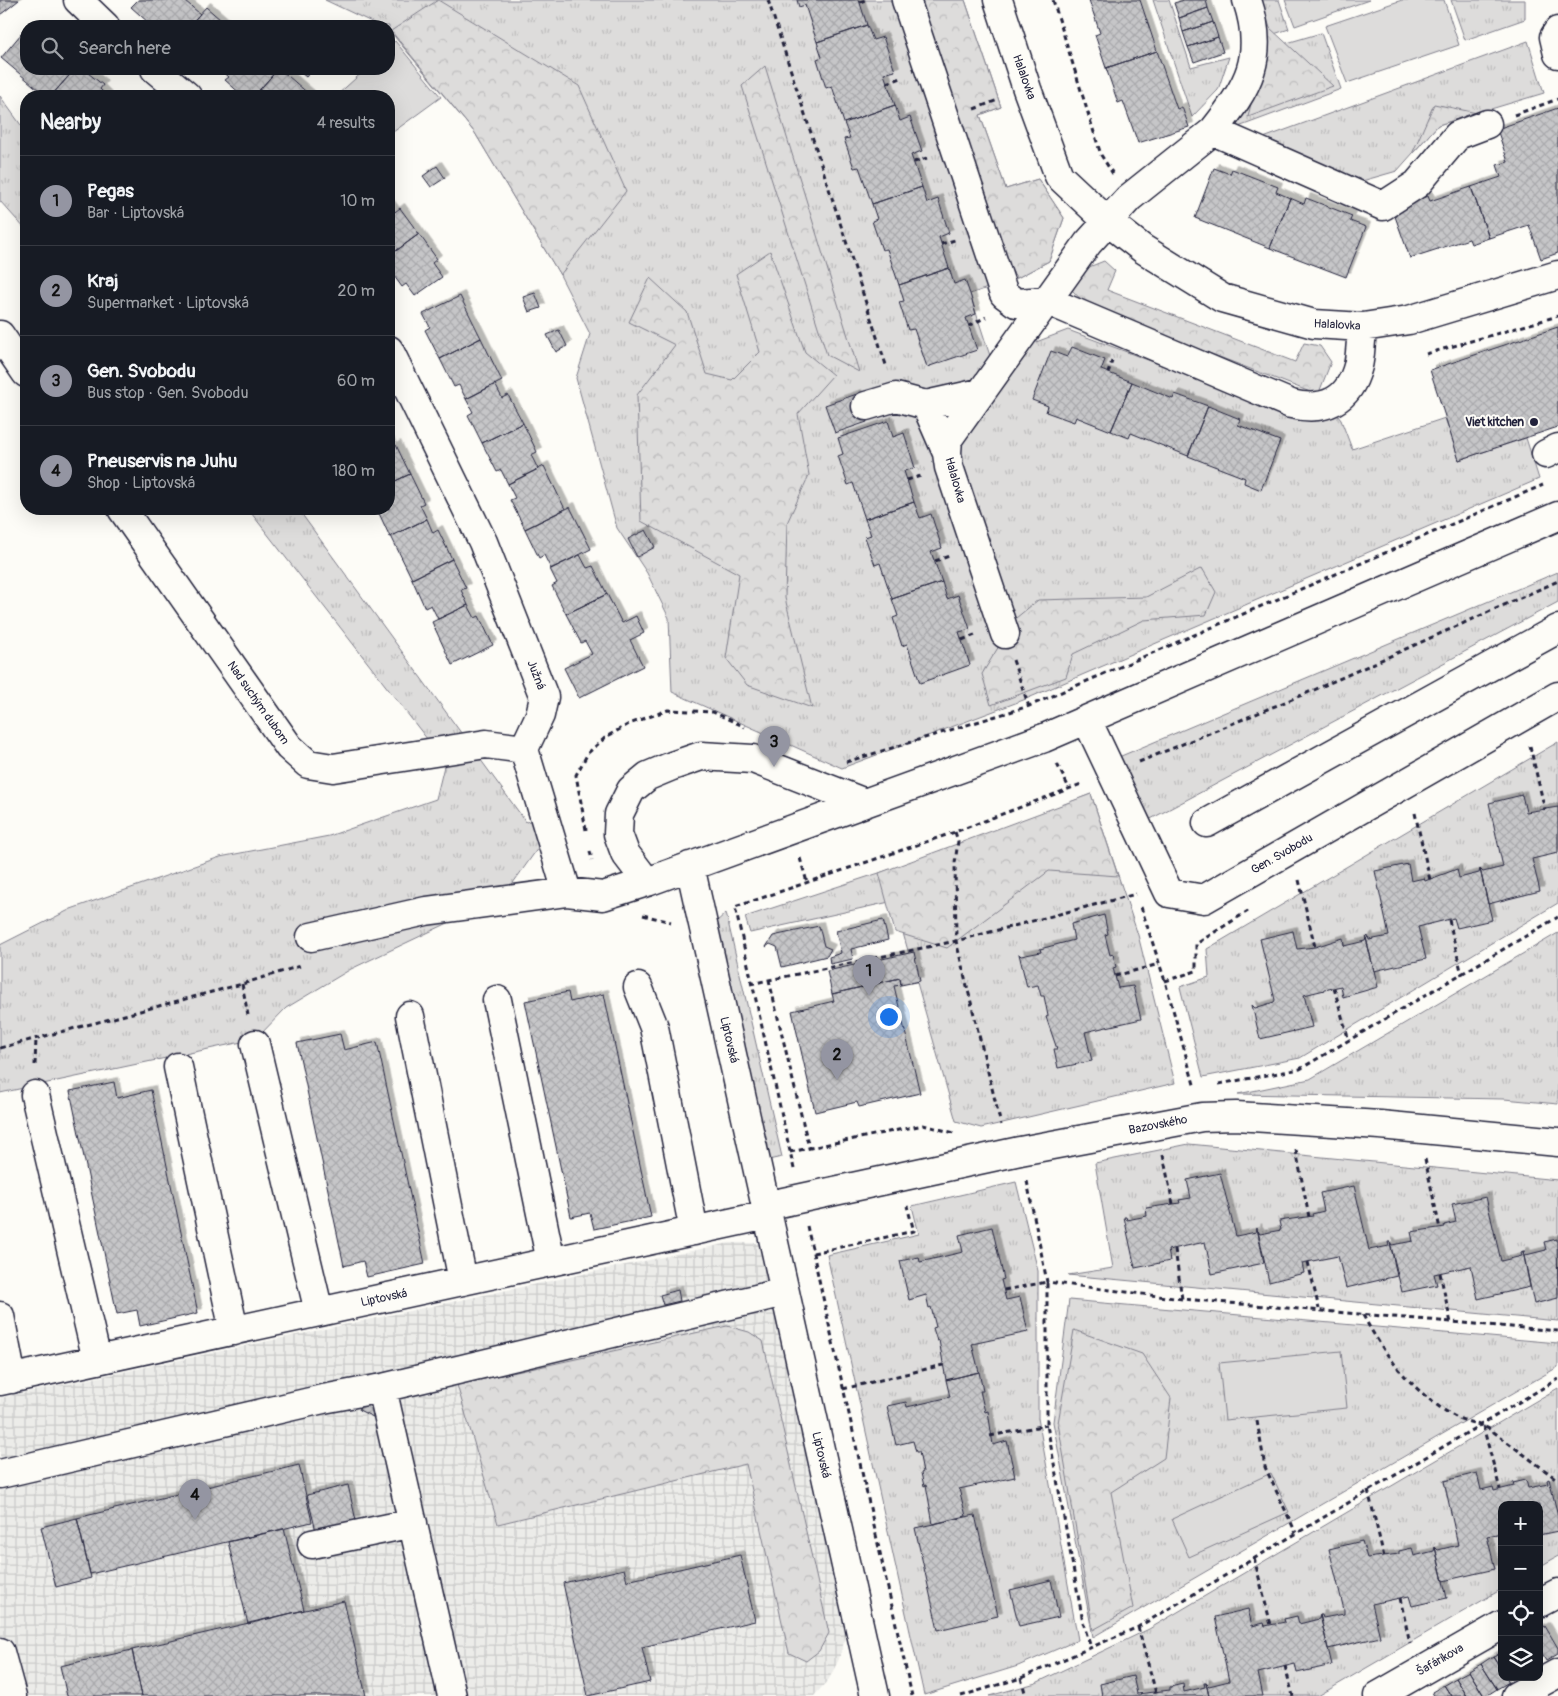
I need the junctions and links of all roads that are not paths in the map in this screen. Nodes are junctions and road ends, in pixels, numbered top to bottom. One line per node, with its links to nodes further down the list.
1 (78, 0): 5 (street)
2 (906, 0): 14 (street)
3 (998, 0): 12 (street, Halalovka)
4 (1247, 0): 11 (street)
5 (99, 20)
6 (1558, 31): 7 (street)
7 (1558, 54)
8 (162, 75): 9 (street)
9 (180, 90)
10 (1487, 124): 11 (street)
11 (1213, 131): 12 (street)
12 (1107, 220): 14 (street, Halalovka); 15 (street, Halalovka)
13 (1558, 275): 15 (street, Halalovka)
14 (1048, 301): 15 (street); 19 (street, Halalovka)
15 (1363, 327)
16 (0, 335): 18 (street)
17 (395, 362): 29 (street, Južná)
18 (20, 364)
19 (980, 393): 20 (street); 22 (street, Halalovka)
20 (926, 405): 21 (street); 22 (street)
21 (866, 406)
22 (946, 453): 26 (street, Halalovka)
23 (126, 515): 29 (street, Nad suchým dubom)
24 (1558, 516): 28 (street)
25 (1558, 629): 31 (street)
26 (1005, 634)
27 (1558, 696): 28 (street, Gen. Svobodu)
28 (1088, 720): 30 (street)
29 (524, 749): 34 (street)
30 (865, 803): 32 (street); 33 (street)
31 (1207, 823)
32 (690, 866): 33 (street); 43 (street, Liptovská)
33 (647, 882): 34 (street)
34 (567, 892): 35 (street)
35 (311, 938)
36 (638, 987): 44 (street)
37 (497, 1000): 45 (street)
38 (410, 1016): 46 (street)
39 (255, 1044): 48 (street)
40 (178, 1067): 50 (street)
41 (35, 1095): 51 (street)
42 (1558, 1142): 43 (street, Bazovského)
43 (766, 1210): 44 (street, Liptovská); 47 (street, Liptovská)
44 (694, 1231): 45 (street, Liptovská)
45 (551, 1262): 46 (street, Liptovská)
46 (462, 1281): 48 (street, Liptovská)
47 (785, 1292): 53 (street); 64 (street, Liptovská)
48 (319, 1312): 50 (street, Liptovská)
49 (0, 1316): 52 (street)
50 (234, 1330): 51 (street, Liptovská)
51 (97, 1360): 52 (street, Liptovská)
52 (6, 1380)
53 (382, 1388): 54 (street); 55 (street)
54 (0, 1474)
55 (413, 1523): 56 (street); 63 (street)
56 (312, 1544)
57 (1558, 1593): 58 (street)
58 (1543, 1601)
59 (1498, 1627): 65 (street, Šafárikova)
60 (0, 1652): 62 (street)
61 (1558, 1673): 66 (street)
62 (12, 1696)
63 (452, 1696)
64 (875, 1696)
65 (1378, 1696)
66 (1516, 1696)

